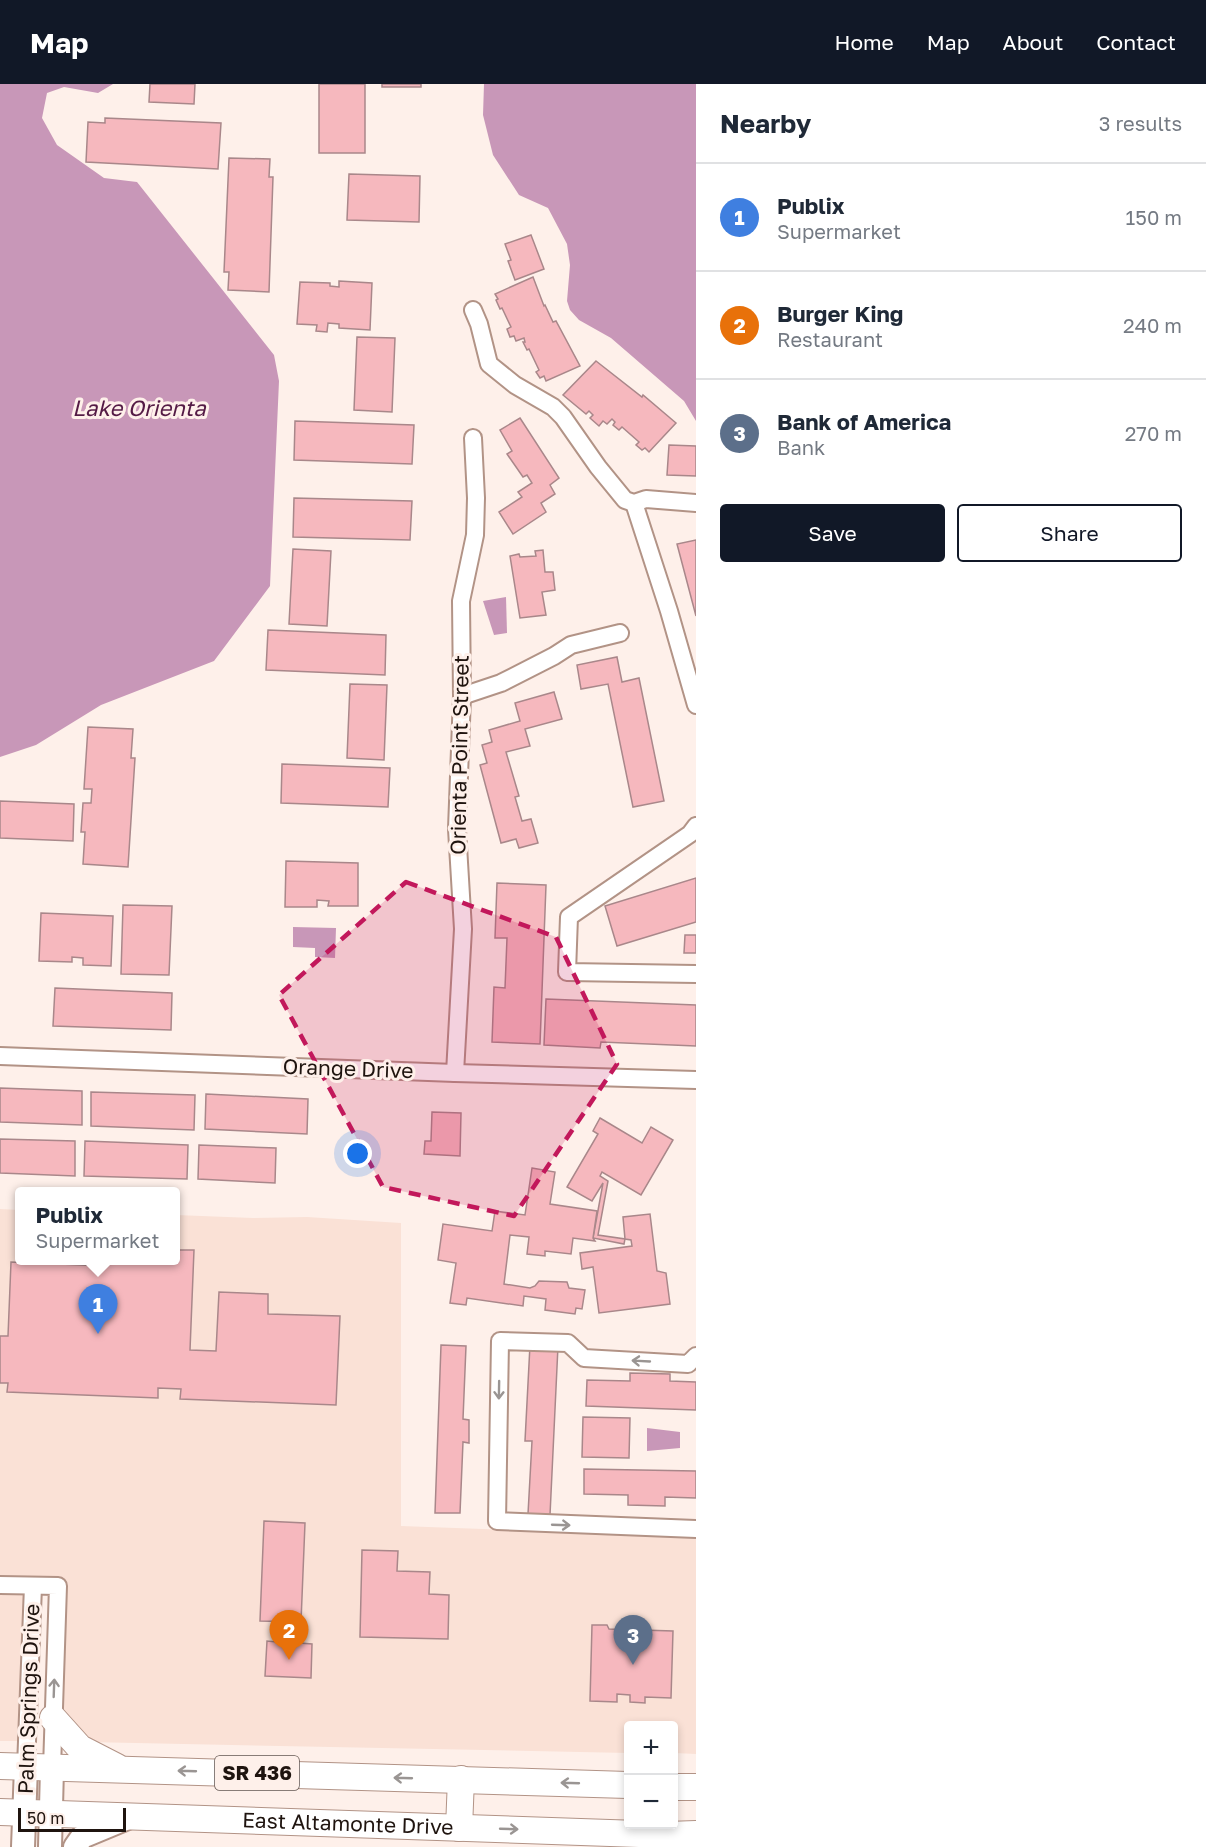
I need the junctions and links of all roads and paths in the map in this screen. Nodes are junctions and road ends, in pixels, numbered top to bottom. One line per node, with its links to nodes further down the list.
1 (473, 310): 3 (street)
2 (473, 438): 6 (street, Orienta Point Street)
3 (634, 503): 4 (street); 7 (street)
4 (696, 503)
5 (620, 633): 6 (street)
6 (462, 696): 11 (street, Orienta Point Street)
7 (696, 705)
8 (696, 826): 9 (street)
9 (696, 974)
10 (0, 1056): 11 (street, Orange Drive)
11 (455, 1073): 12 (street, Orange Drive)
12 (696, 1080)
13 (696, 1356): 14 (street, one-way to 14)
14 (696, 1529)
15 (0, 1585): 16 (street, Palm Springs Drive)
16 (33, 1586): 17 (street, Palm Springs Drive, one-way to 16); 19 (street, Palm Springs Drive)
17 (53, 1718): 20 (street, Palm Springs Drive); 21 (main road)
18 (0, 1766): 19 (main road, SR 436)
19 (26, 1767): 20 (main road, SR 436); 26 (main road, Palm Springs Drive)
20 (52, 1767): 21 (main road, SR 436); 27 (main road, Palm Springs Drive)
21 (122, 1770): 22 (main road, SR 436, one-way to 21)
22 (461, 1779): 23 (main road, SR 436, one-way to 22); 29 (main road)
23 (624, 1785)
24 (678, 1787): 25 (main road)
25 (696, 1787)
26 (12, 1812): 27 (main road, East Altamonte Drive / SR 436); 31 (main road, Palm Springs Drive)
27 (50, 1813): 28 (main road, East Altamonte Drive / SR 436); 32 (main road, Palm Springs Drive)
28 (133, 1816): 29 (main road, East Altamonte Drive / SR 436); 33 (main road)
29 (459, 1828): 30 (main road, East Altamonte Drive / SR 436, one-way to 30)
30 (696, 1834)
31 (23, 1847)
32 (50, 1847)
33 (75, 1847)

